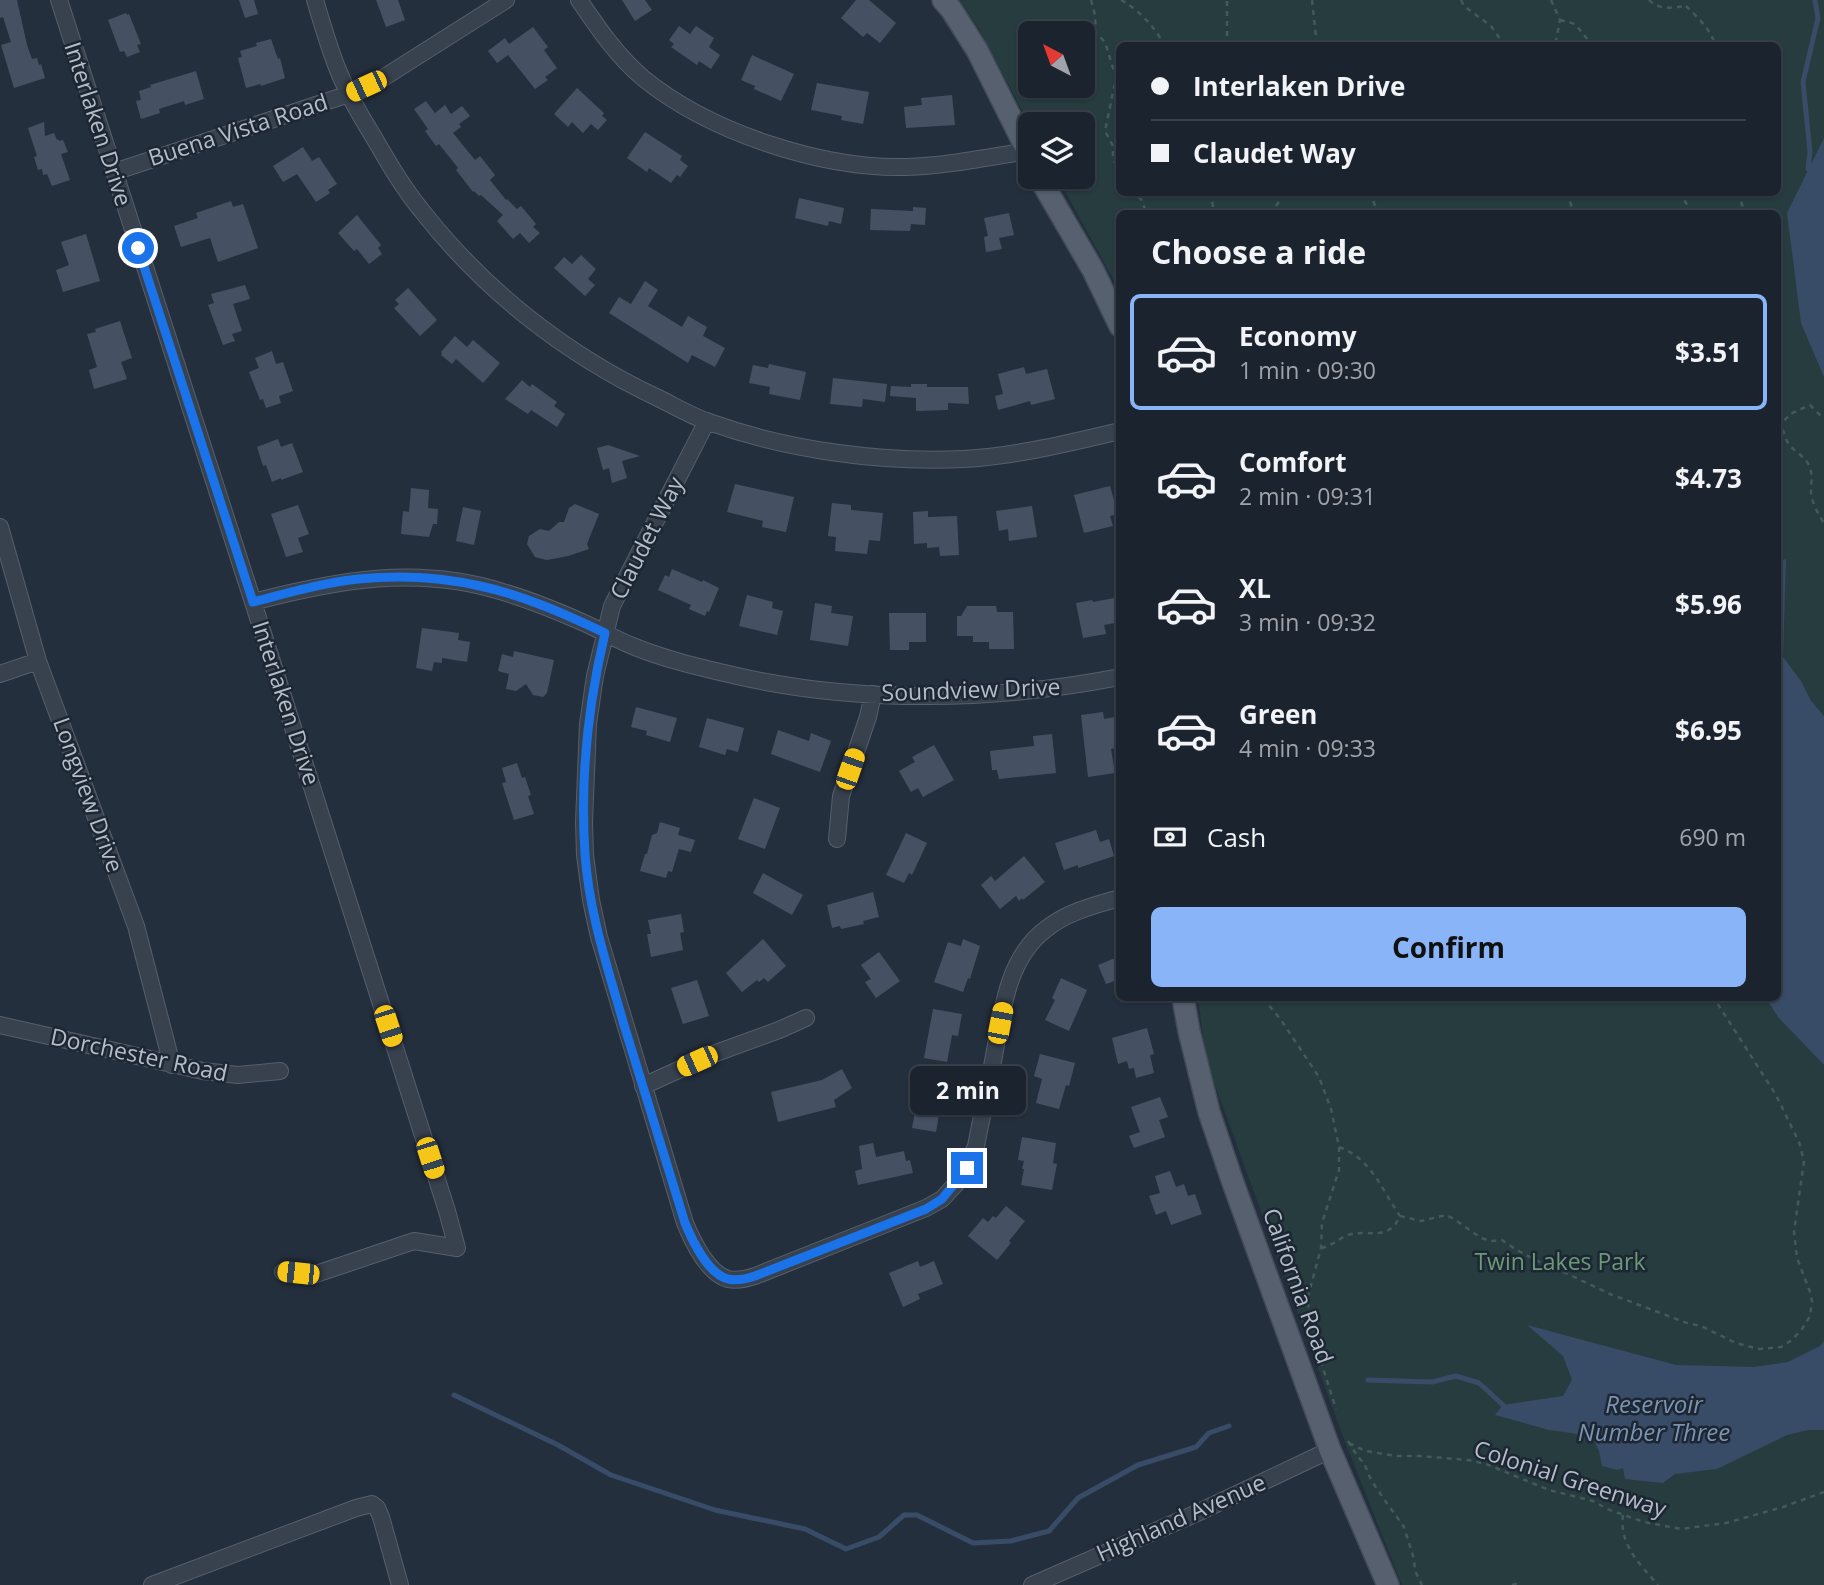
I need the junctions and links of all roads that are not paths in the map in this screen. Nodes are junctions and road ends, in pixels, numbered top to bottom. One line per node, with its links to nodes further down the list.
1 (59, 0): 9 (street, Interlaken Drive)
2 (315, 0): 6 (street)
3 (506, 0): 6 (street, Buena Vista Road)
4 (579, 0): 8 (street)
5 (943, 0): 7 (main road)
6 (349, 94): 9 (street, Buena Vista Road); 12 (street)
7 (1018, 133)
8 (1018, 156)
9 (114, 172): 15 (street, Interlaken Drive)
10 (1046, 189): 11 (main road)
11 (1116, 318)
12 (706, 421): 13 (street); 16 (street, Claudet Way)
13 (1116, 432)
14 (0, 527): 17 (street, Longview Drive)
15 (253, 602): 16 (street, Soundview Drive); 29 (street, Interlaken Drive)
16 (605, 633): 20 (street, Soundview Drive); 28 (street, Claudet Way)
17 (38, 661): 18 (street); 26 (street, Longview Drive)
18 (0, 674)
19 (1116, 678): 20 (street, Soundview Drive)
20 (873, 694): 21 (street)
21 (837, 839)
22 (1116, 899): 28 (street, Claudet Way)
23 (1184, 1001): 30 (main road, California Road)
24 (806, 1018): 28 (street)
25 (0, 1025): 26 (street, Dorchester Road)
26 (172, 1065): 27 (street, Dorchester Road)
27 (280, 1071)
28 (643, 1086)
29 (283, 1272)
30 (1339, 1446): 33 (street, Highland Avenue); 34 (main road, California Road)
31 (152, 1585): 32 (street)
32 (400, 1585)
33 (1032, 1585)
34 (1388, 1585)

